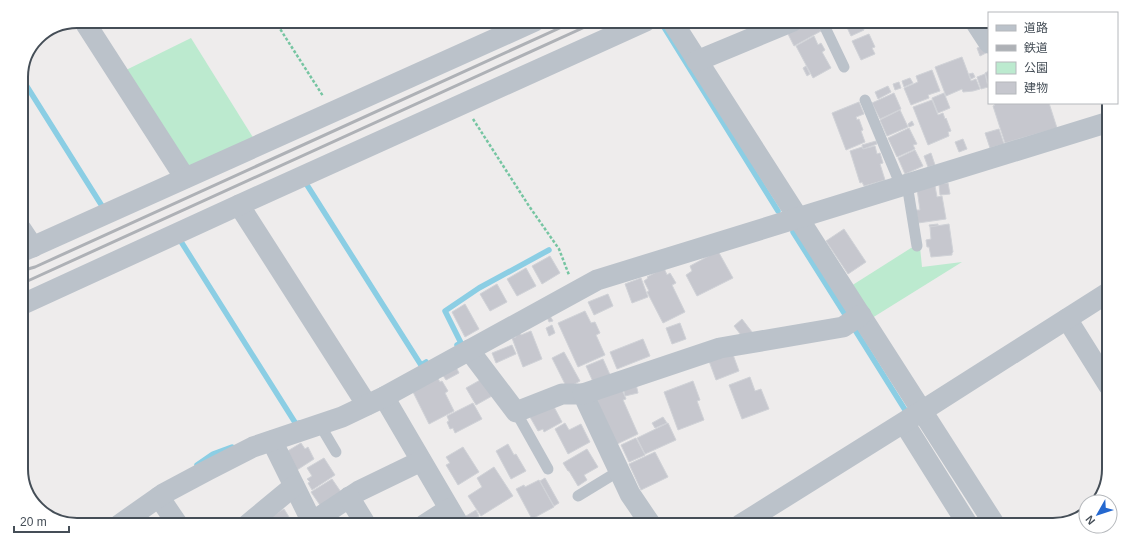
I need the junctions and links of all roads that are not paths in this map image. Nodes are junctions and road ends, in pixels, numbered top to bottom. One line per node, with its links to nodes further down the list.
1 (89, 28): 13 (street)
2 (519, 28): 13 (street)
3 (630, 28): 15 (street)
4 (676, 28): 9 (street)
5 (776, 28): 9 (street)
6 (825, 28): 10 (lane)
7 (979, 28): 8 (street)
8 (988, 41)
9 (697, 61): 16 (street)
10 (844, 67)
11 (866, 100): 14 (lane)
12 (1102, 124): 14 (street)
13 (185, 178): 18 (street)
14 (904, 185): 16 (street); 17 (lane)
15 (239, 205): 20 (street); 26 (street)
16 (798, 218): 21 (street); 23 (street)
17 (917, 246)
18 (28, 250)
19 (1102, 296): 22 (street)
20 (28, 302)
21 (861, 315): 25 (street); 28 (street)
22 (1067, 319): 24 (street); 28 (street)
23 (469, 350): 26 (street); 27 (street)
24 (1102, 375)
25 (583, 394): 27 (street); 35 (street)
26 (375, 401): 30 (street); 33 (street)
27 (516, 412): 34 (lane)
28 (922, 412): 29 (street); 50 (street)
29 (904, 423): 48 (street); 49 (street)
30 (320, 425): 31 (street); 32 (lane)
31 (272, 441): 36 (street); 38 (street)
32 (336, 452)
33 (421, 462): 39 (street); 40 (street)
34 (548, 469)
35 (619, 471): 37 (lane); 47 (street)
36 (294, 486): 43 (street); 44 (street)
37 (578, 496)
38 (158, 497): 41 (street); 42 (street)
39 (349, 497): 45 (street); 46 (street)
40 (454, 517)
41 (129, 518)
42 (173, 518)
43 (255, 518)
44 (310, 518)
45 (318, 518)
46 (362, 518)
47 (646, 518)
48 (751, 518)
49 (964, 518)
50 (990, 518)

